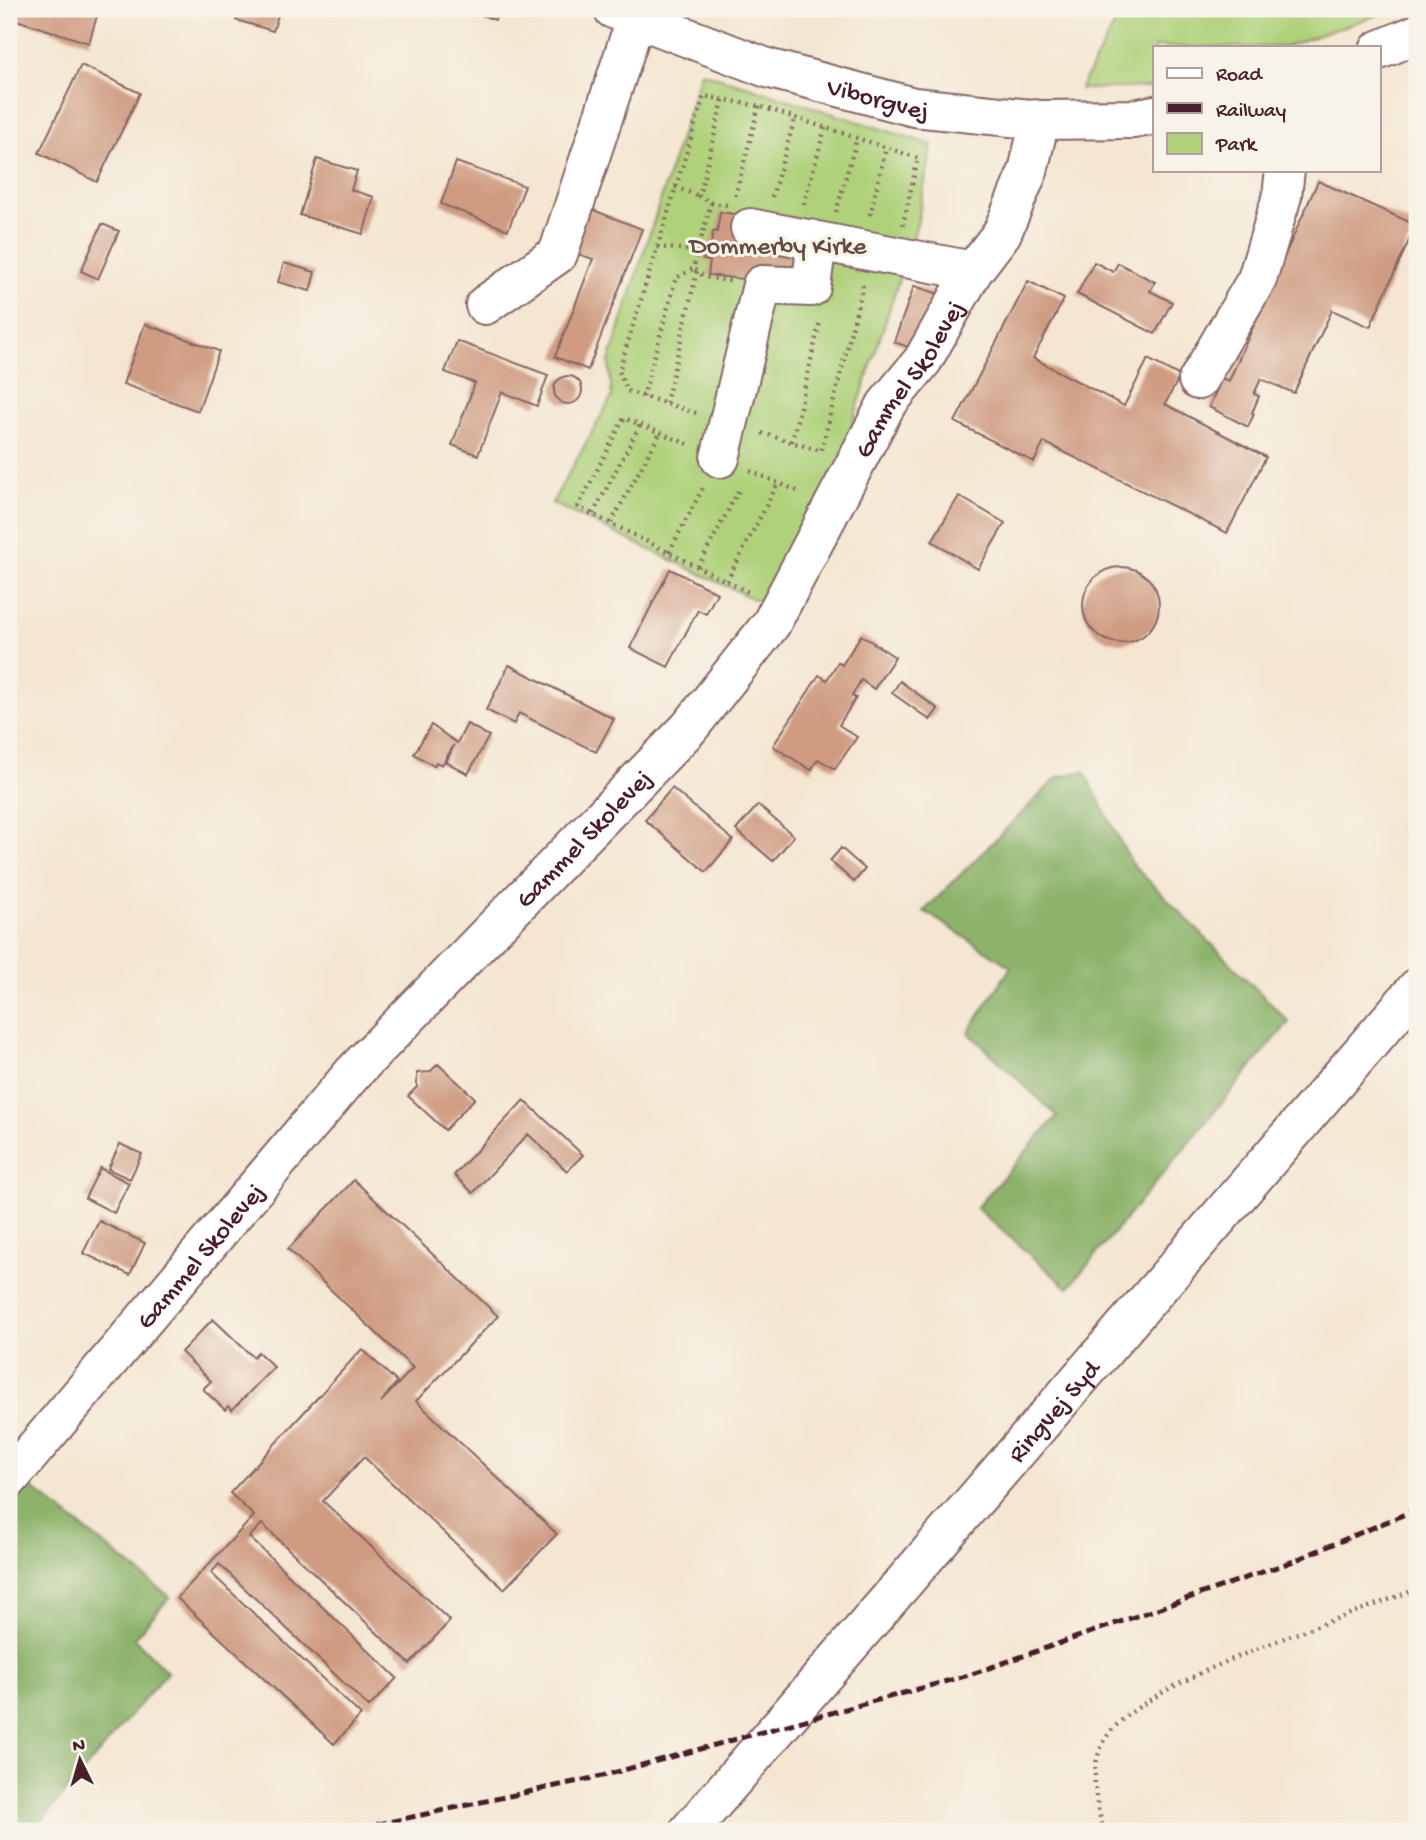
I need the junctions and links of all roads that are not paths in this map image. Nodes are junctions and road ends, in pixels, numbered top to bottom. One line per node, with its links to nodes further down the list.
1 (625, 13): 5 (street, Viborgvej); 10 (street)
2 (1417, 34): 3 (street)
3 (1380, 50)
4 (1153, 115): 5 (street, Viborgvej)
5 (1040, 120): 9 (street, Gammel Skolevej)
6 (1285, 172): 11 (street)
7 (760, 217): 8 (street)
8 (824, 242): 9 (street); 12 (street)
9 (973, 271): 14 (street, Gammel Skolevej)
10 (485, 305)
11 (1198, 380)
12 (735, 465)
13 (1417, 988): 15 (street, Ringvej Syd)
14 (9, 1479)
15 (690, 1831)

